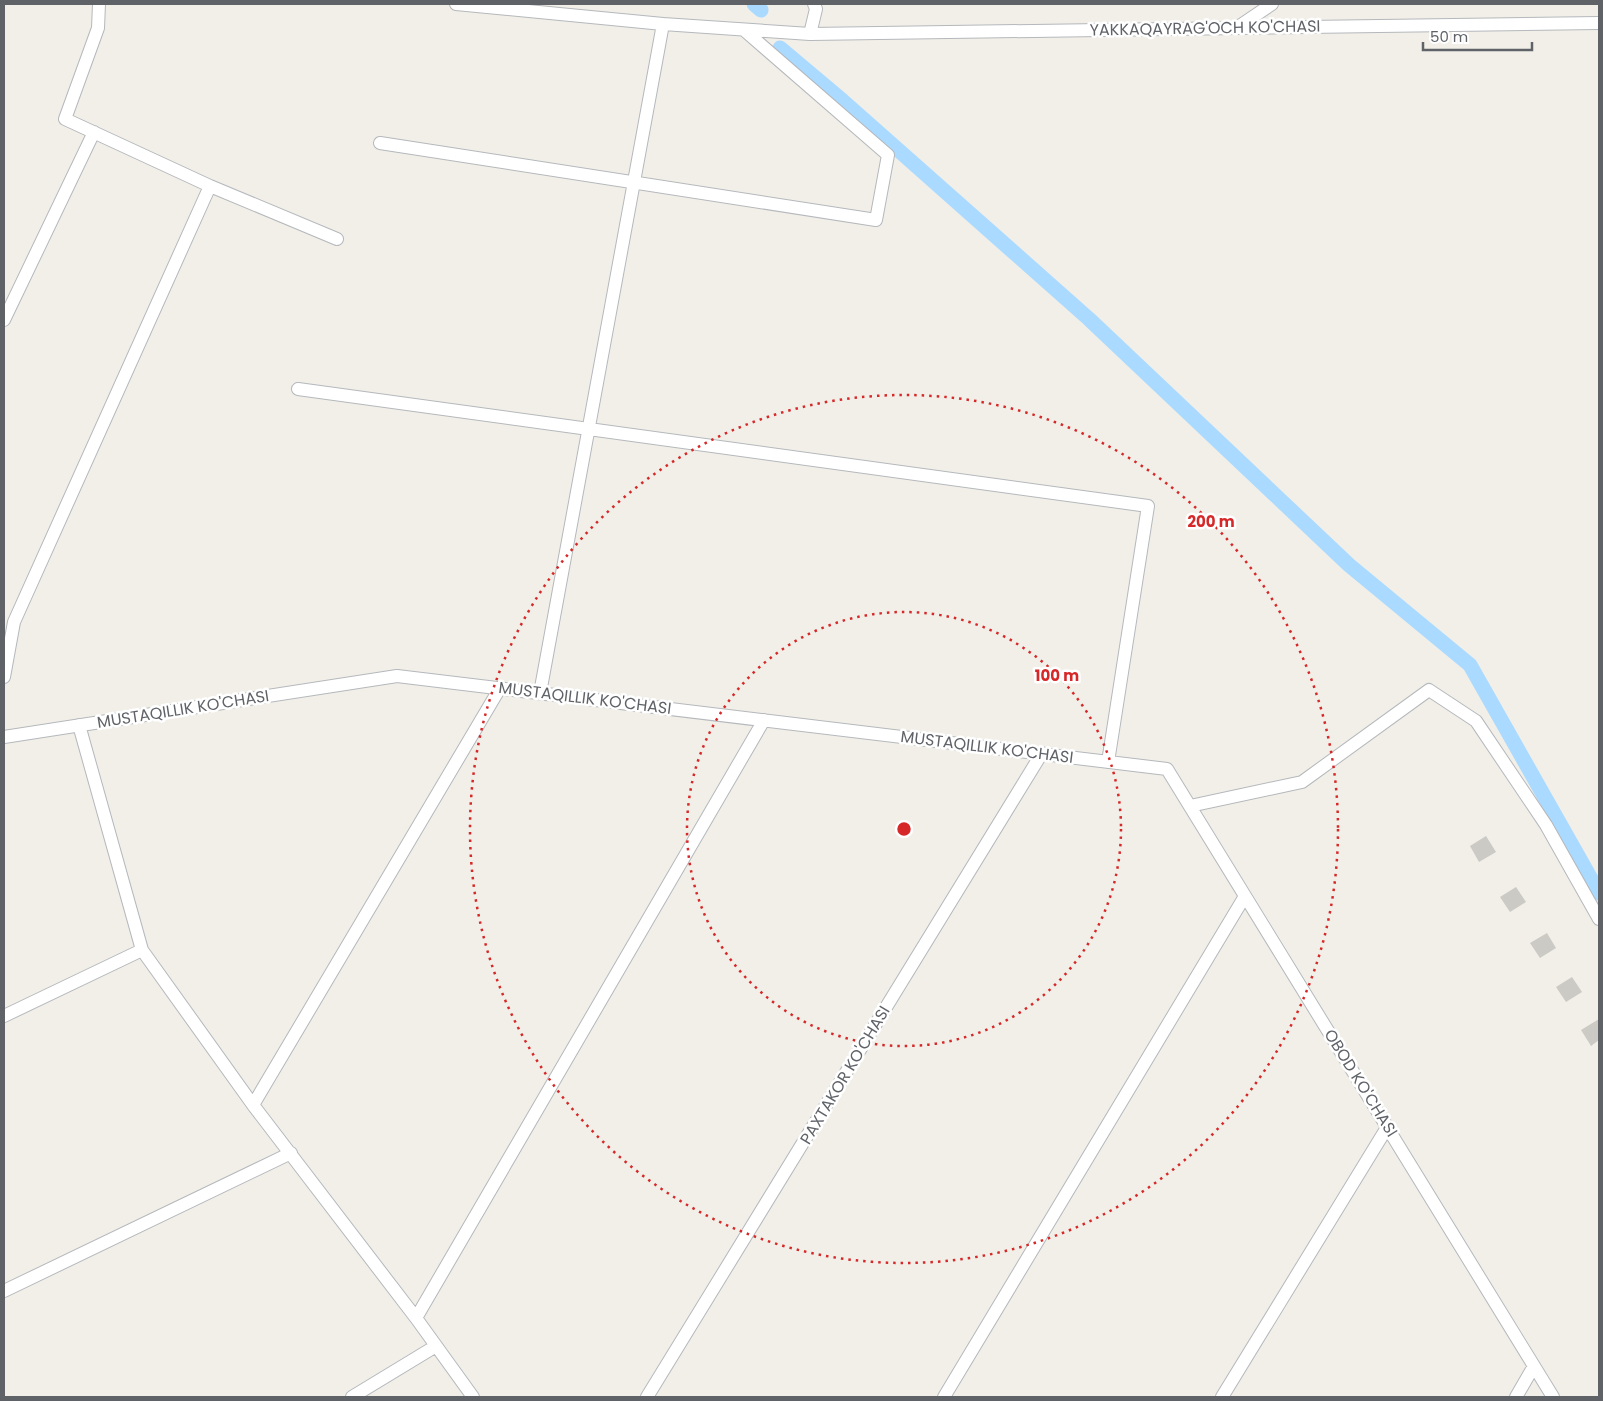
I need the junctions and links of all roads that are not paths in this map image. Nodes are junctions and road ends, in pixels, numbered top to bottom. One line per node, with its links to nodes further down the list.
1 (99, 4): 10 (street)
2 (456, 4): 5 (street, YAKKAQAYRAG'OCH KO'CHASI)
3 (1272, 4): 7 (street)
4 (818, 6): 9 (street)
5 (663, 24): 8 (street, YAKKAQAYRAG'OCH KO'CHASI); 12 (street)
6 (1599, 24): 7 (street, YAKKAQAYRAG'OCH KO'CHASI)
7 (1238, 27): 9 (street, YAKKAQAYRAG'OCH KO'CHASI)
8 (744, 30): 9 (street, YAKKAQAYRAG'OCH KO'CHASI); 12 (street)
9 (810, 34)
10 (94, 132): 13 (street); 15 (street)
11 (380, 143): 12 (street)
12 (634, 184): 17 (street)
13 (210, 186): 14 (street); 18 (street)
14 (337, 239)
15 (4, 320)
16 (298, 389): 17 (street)
17 (589, 427): 20 (street); 25 (street)
18 (4, 677)
19 (500, 688): 20 (street, MUSTAQILLIK KO'CHASI); 22 (street, MUSTAQILLIK KO'CHASI); 32 (street)
20 (540, 692): 21 (street, MUSTAQILLIK KO'CHASI)
21 (764, 720): 24 (street, MUSTAQILLIK KO'CHASI); 36 (street)
22 (78, 725): 23 (street, MUSTAQILLIK KO'CHASI); 30 (street)
23 (4, 737)
24 (1042, 753): 25 (street, MUSTAQILLIK KO'CHASI); 41 (street, PAXTAKOR KO'CHASI)
25 (1108, 762): 26 (street, MUSTAQILLIK KO'CHASI)
26 (1167, 769): 27 (street, OBOD KO'CHASI)
27 (1190, 806): 28 (street, OBOD KO'CHASI); 29 (street)
28 (1245, 896): 33 (street, OBOD KO'CHASI); 42 (street)
29 (1599, 919)
30 (142, 950): 31 (street); 32 (street)
31 (4, 1016)
32 (254, 1105): 34 (street)
33 (1388, 1126): 38 (street, OBOD KO'CHASI); 43 (street)
34 (291, 1153): 35 (street); 36 (street)
35 (4, 1291)
36 (416, 1318): 37 (street)
37 (436, 1346): 39 (street); 40 (street)
38 (1534, 1366): 44 (street); 45 (street, OBOD KO'CHASI)
39 (352, 1397)
40 (473, 1397)
41 (647, 1397)
42 (944, 1397)
43 (1222, 1397)
44 (1516, 1397)
45 (1553, 1397)

